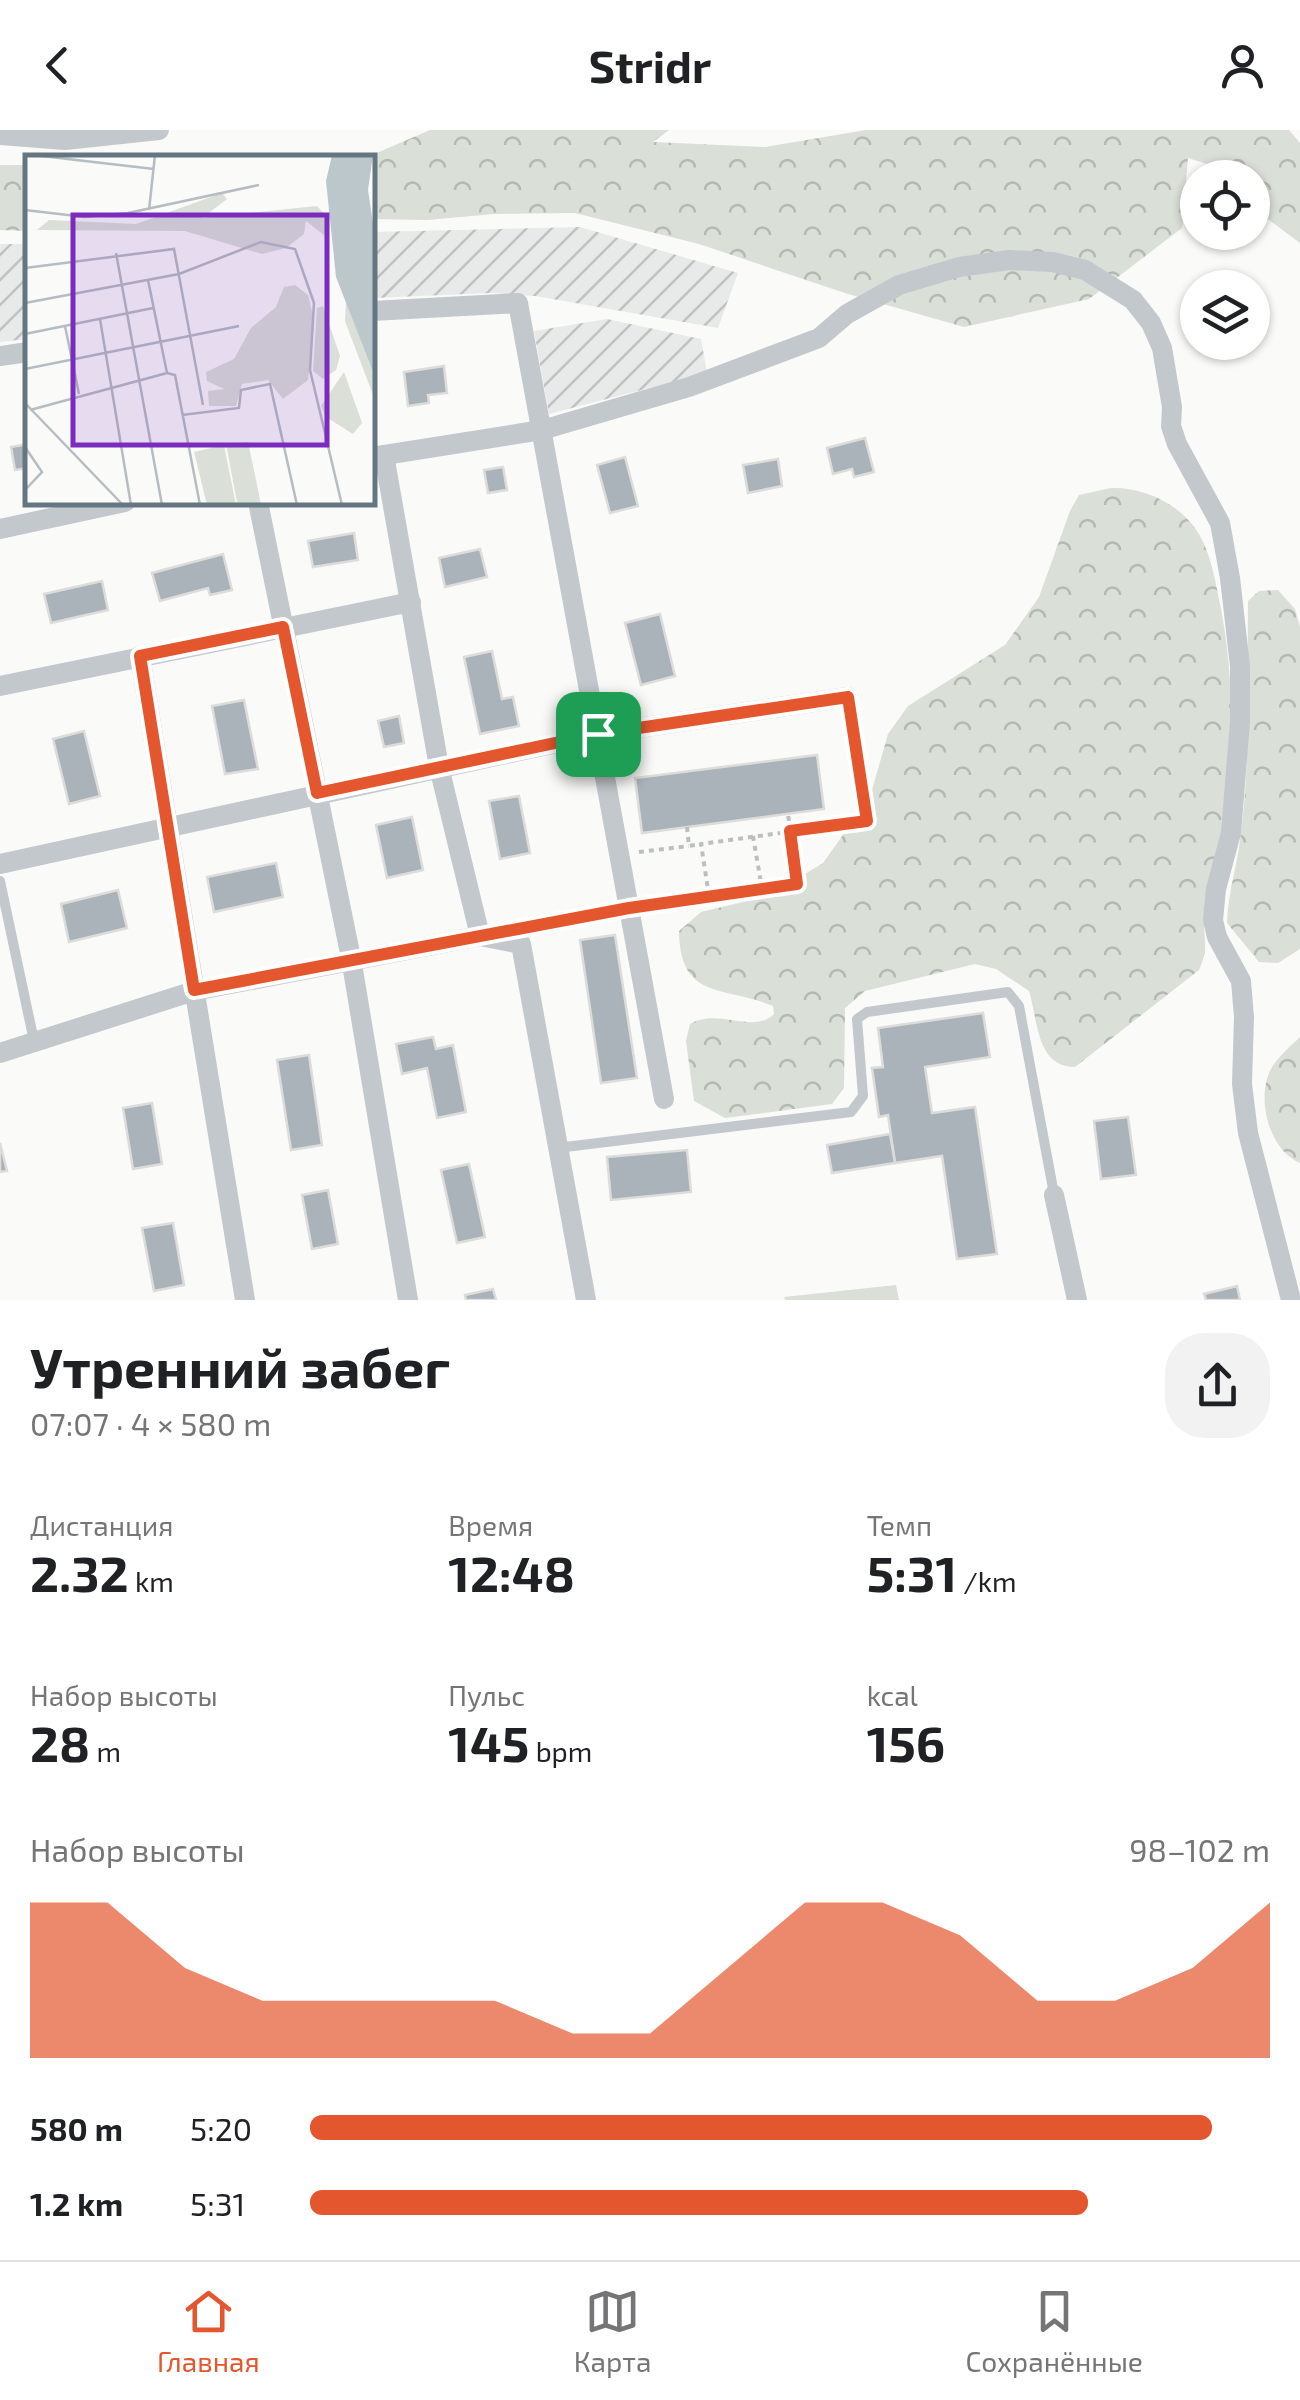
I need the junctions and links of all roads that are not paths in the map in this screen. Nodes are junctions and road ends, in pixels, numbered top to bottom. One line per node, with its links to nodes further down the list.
1 (159, 130): 2 (street)
2 (0, 134)
3 (375, 312): 6 (street)
4 (25, 352): 5 (street)
5 (0, 356)
6 (542, 430): 7 (street); 16 (street); 34 (street)
7 (378, 456): 11 (street)
8 (111, 505): 10 (street)
9 (259, 505): 12 (street)
10 (0, 529)
11 (411, 602): 12 (street); 17 (street)
12 (283, 627): 13 (street); 18 (street)
13 (140, 656): 14 (street); 19 (street)
14 (0, 686)
15 (848, 697): 16 (street)
16 (598, 734): 17 (street); 27 (street)
17 (439, 767): 18 (street); 22 (street)
18 (317, 793): 19 (street); 23 (street)
19 (167, 827): 20 (street); 24 (street)
20 (0, 864)
21 (0, 881): 25 (lane)
22 (480, 936): 23 (street); 28 (street)
23 (351, 958): 24 (street); 31 (street)
24 (194, 990): 25 (street); 30 (street)
25 (34, 1042): 26 (street)
26 (0, 1053)
27 (664, 1100)
28 (556, 1148): 29 (lane); 32 (street)
29 (1054, 1195): 33 (street)
30 (246, 1300)
31 (408, 1300)
32 (586, 1300)
33 (1077, 1300)
34 (1291, 1300)

